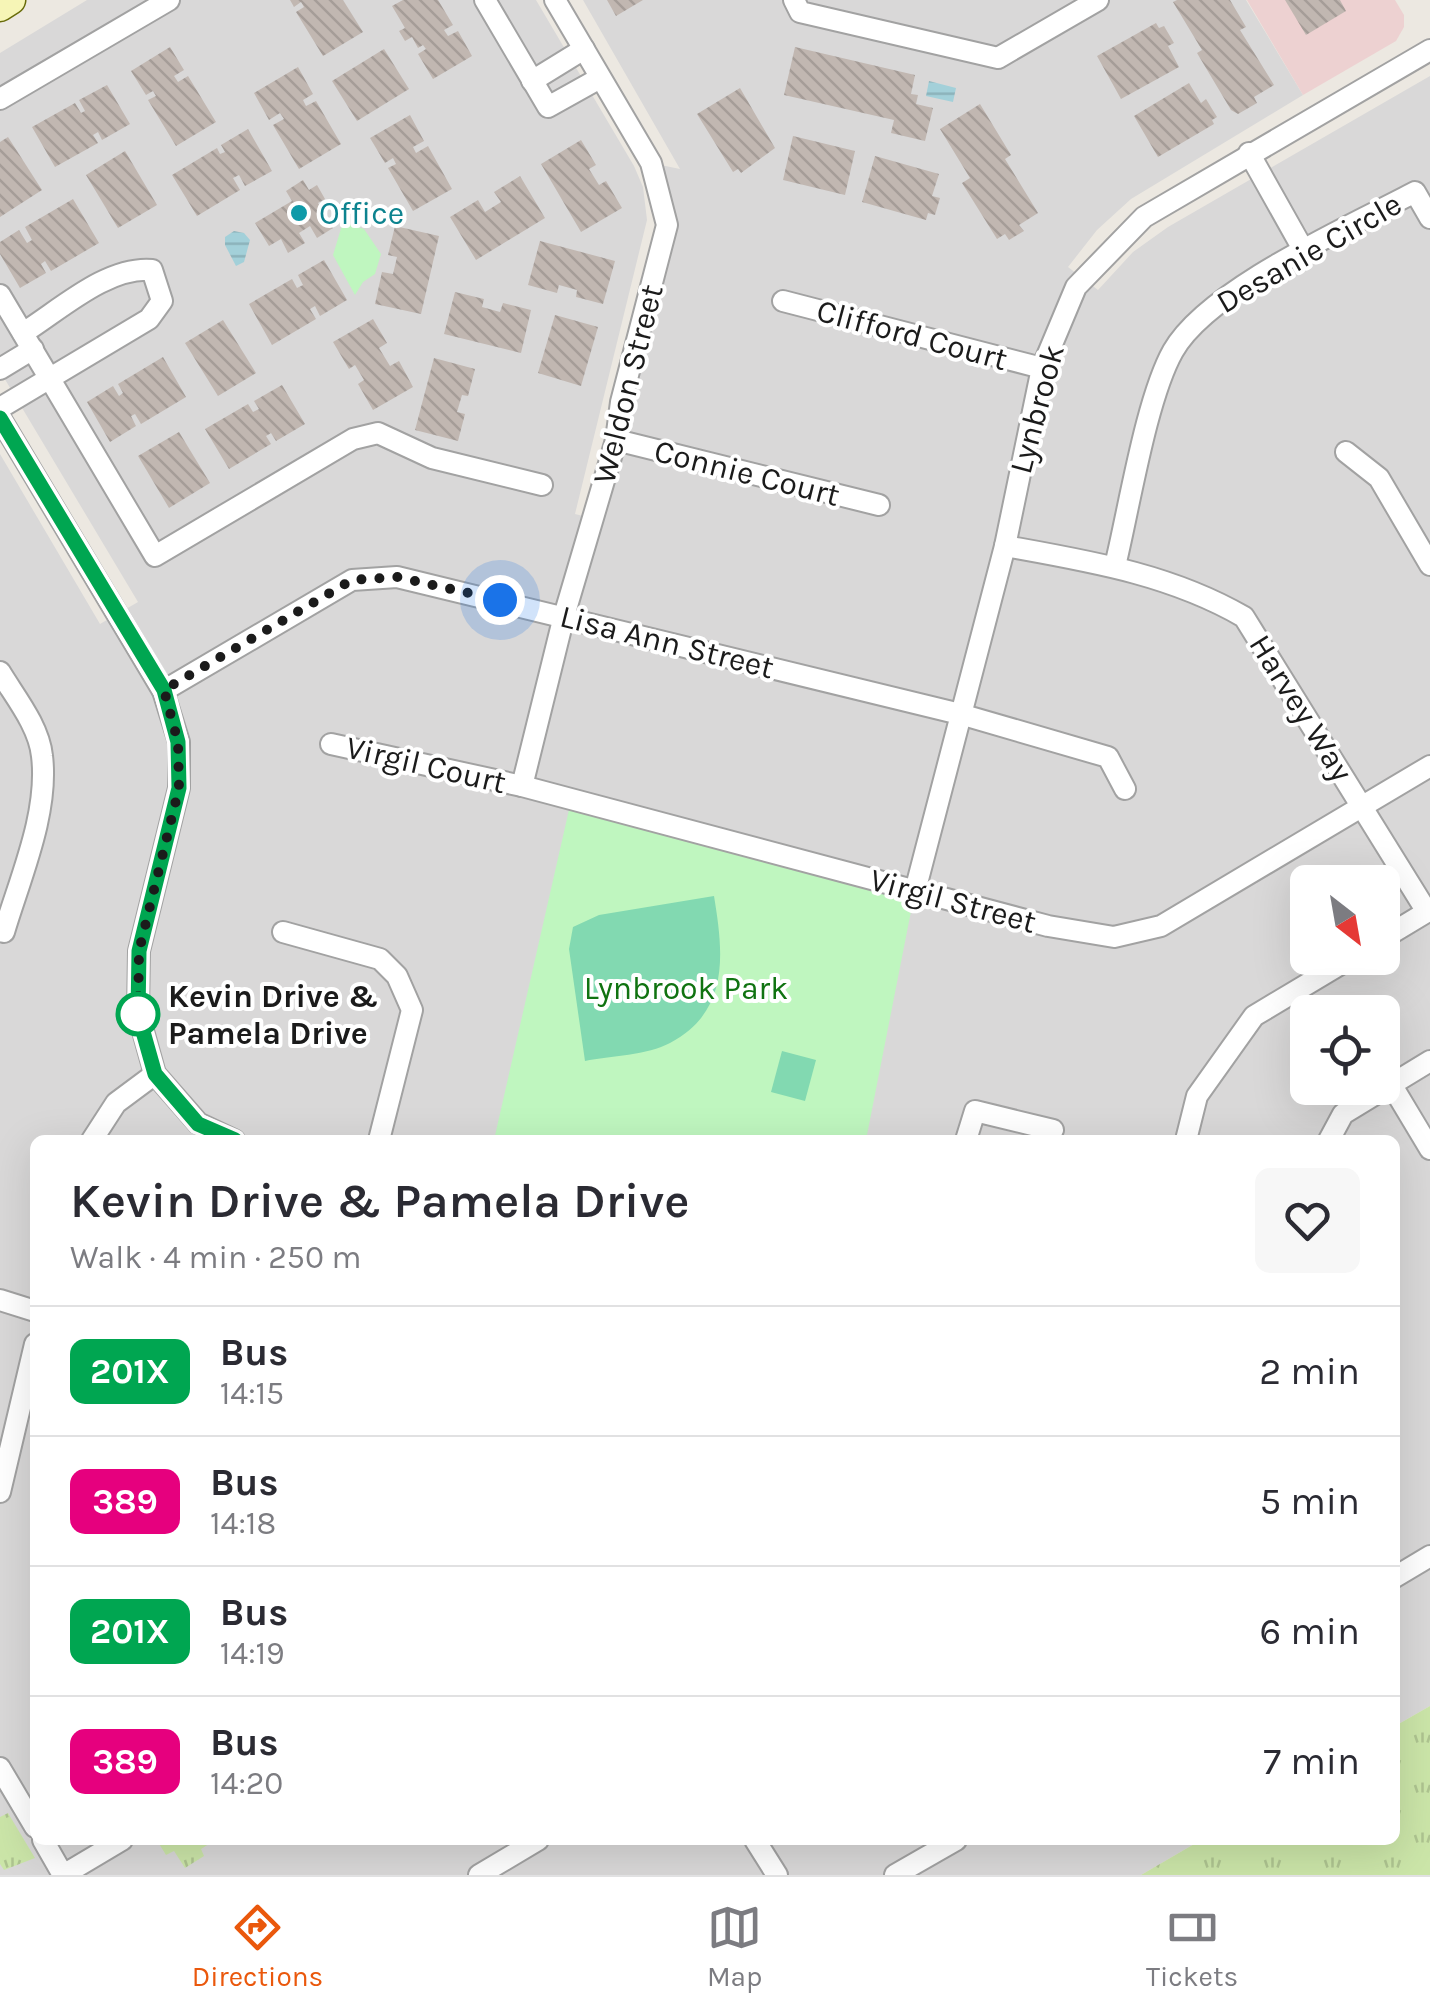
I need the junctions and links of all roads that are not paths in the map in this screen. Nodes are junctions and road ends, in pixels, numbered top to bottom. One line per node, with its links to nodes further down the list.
1 (11, 0): 7 (main road)
2 (169, 0): 12 (street)
3 (485, 0): 11 (street)
4 (555, 0): 8 (street, Weldon Street)
5 (794, 0): 6 (street)
6 (1098, 0)
7 (0, 7)
8 (584, 49): 10 (street, Weldon Street); 11 (street)
9 (1430, 50): 13 (street, Lynbrook)
10 (600, 78): 11 (street); 23 (street, Weldon Street)
11 (532, 81)
12 (0, 99)
13 (1249, 153): 15 (street); 19 (street, Lynbrook)
14 (1430, 218): 15 (street, Desanie Circle)
15 (1304, 251): 29 (street, Desanie Circle)
16 (0, 296): 18 (street)
17 (783, 301): 19 (street, Clifford Court)
18 (37, 356): 18 (street); 20 (street); 21 (street); 25 (street)
19 (1042, 368): 27 (street, Lynbrook)
20 (0, 369)
21 (0, 408)
22 (0, 418): 32 (street)
23 (616, 440): 26 (street, Connie Court); 30 (street, Weldon Street)
24 (1346, 452): 28 (street)
25 (542, 485)
26 (879, 506)
27 (1005, 546): 29 (street, Harvey Way); 33 (street, Lynbrook)
28 (1430, 565)
29 (1115, 566): 38 (street, Harvey Way)
30 (564, 616): 32 (street, Lisa Ann Street); 33 (street, Lisa Ann Street); 36 (street, Weldon Street)
31 (2, 678): 42 (street)
32 (164, 690): 46 (street)
33 (960, 714): 37 (street, Lisa Ann Street); 39 (street, Lynbrook)
34 (331, 744): 36 (street, Virgil Court)
35 (1430, 766): 38 (street)
36 (522, 786): 39 (street, Virgil Street)
37 (1126, 789)
38 (1361, 806): 39 (street, Virgil Street); 40 (street, Harvey Way)
39 (916, 890)
40 (1428, 911): 41 (street)
41 (1400, 927)
42 (4, 932)
43 (283, 932): 53 (street)
44 (1323, 975): 55 (street)
45 (1430, 1061): 47 (street)
46 (155, 1074): 51 (street); 52 (street)
47 (1400, 1079)
48 (1400, 1099): 57 (street)
49 (1358, 1105): 56 (street)
50 (1053, 1130): 54 (street)
51 (95, 1135)
52 (223, 1135)
53 (380, 1135)
54 (968, 1135)
55 (1187, 1135)
56 (1331, 1135)
57 (1430, 1149)
58 (0, 1300): 59 (street)
59 (30, 1310)
60 (30, 1365): 61 (street)
61 (0, 1492)
62 (1430, 1556): 63 (street)
63 (1400, 1574)
64 (0, 1768): 65 (street)
65 (30, 1819)
66 (46, 1845): 71 (street)
67 (114, 1845): 71 (street)
68 (530, 1845): 72 (street)
69 (759, 1845): 73 (street)
70 (947, 1845): 74 (street)
71 (63, 1875)
72 (479, 1875)
73 (777, 1875)
74 (895, 1875)

